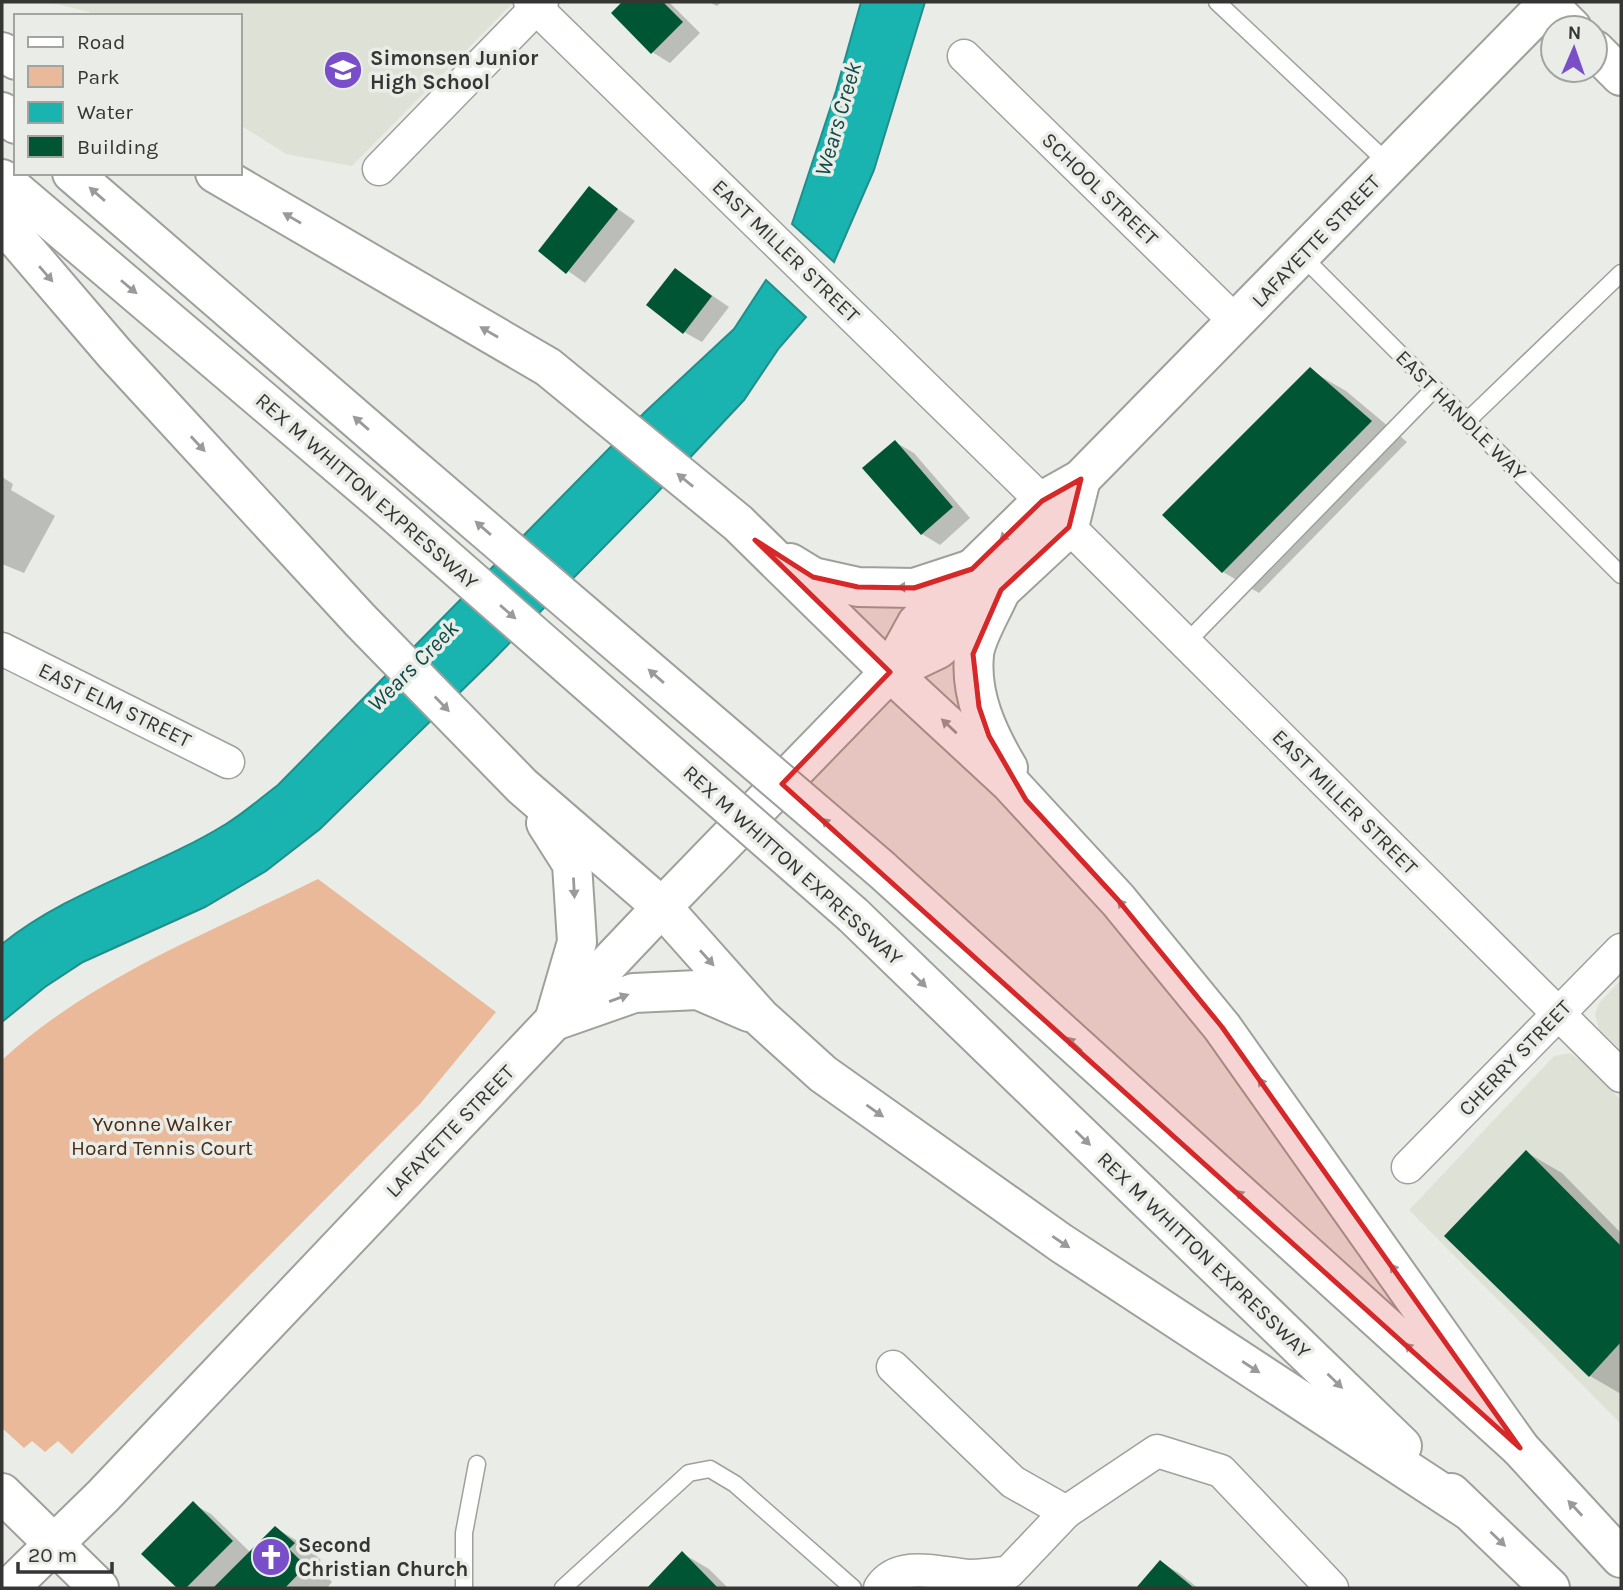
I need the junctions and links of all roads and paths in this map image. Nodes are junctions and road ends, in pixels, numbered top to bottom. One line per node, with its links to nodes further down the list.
1 (1217, 2): 5 (lane)
2 (536, 4): 6 (street); 17 (street, EAST MILLER STREET)
3 (1554, 9): 5 (main road, LAFAYETTE STREET)
4 (964, 56): 13 (street, SCHOOL STREET)
5 (1390, 164): 11 (main road, LAFAYETTE STREET)
6 (379, 169)
7 (74, 175): 36 (main road, one-way to 7, bridge)
8 (218, 175): 19 (main road, one-way to 8)
9 (2, 180): 39 (main road, REX M WHITTON EXPRESSWAY, one-way to 39, bridge)
10 (2, 222): 26 (main road, one-way to 26)
11 (1301, 255): 13 (main road, LAFAYETTE STREET); 14 (lane, EAST HANDLE WAY)
12 (1621, 272): 15 (lane)
13 (1236, 322): 16 (main road, LAFAYETTE STREET)
14 (1434, 389): 15 (lane, EAST HANDLE WAY); 22 (lane)
15 (1466, 421): 20 (lane, EAST HANDLE WAY)
16 (1081, 479): 17 (main road, LAFAYETTE STREET); 18 (main road)
17 (1042, 501): 21 (main road, LAFAYETTE STREET, one-way to 21)
18 (1069, 527): 21 (main road, LAFAYETTE STREET); 22 (street, EAST MILLER STREET)
19 (747, 531): 21 (main road, one-way to 19); 24 (main road)
20 (1621, 575)
21 (987, 580): 24 (main road, LAFAYETTE STREET); 27 (main road)
22 (1186, 643): 30 (street, EAST MILLER STREET)
23 (2, 649): 25 (street, EAST ELM STREET)
24 (890, 672): 27 (main road, one-way to 24); 28 (main road, LAFAYETTE STREET)
25 (228, 762)
26 (522, 786): 28 (main road); 32 (main road, one-way to 32)
27 (1026, 800): 36 (main road, one-way to 27)
28 (662, 908): 31 (main road, one-way to 31); 32 (main road, LAFAYETTE STREET)
29 (1621, 950): 30 (street, CHERRY STREET)
30 (1558, 1014): 33 (street, EAST MILLER STREET); 34 (street, CHERRY STREET)
31 (760, 1017): 32 (main road, one-way to 31); 39 (main road, one-way to 39)
32 (554, 1021): 41 (main road, LAFAYETTE STREET)
33 (1621, 1076)
34 (1408, 1167)
35 (892, 1367): 40 (street)
36 (1520, 1448): 42 (main road, one-way to 36)
37 (477, 1464): 45 (lane)
38 (2, 1493): 41 (main road)
39 (1468, 1510): 50 (main road, REX M WHITTON EXPRESSWAY, one-way to 50)
40 (1066, 1511): 48 (street); 49 (street)
41 (53, 1543): 43 (main road, LAFAYETTE STREET); 44 (main road)
42 (1621, 1558)
43 (9, 1588)
44 (99, 1588)
45 (464, 1588)
46 (563, 1588): 47 (lane)
47 (853, 1588)
48 (880, 1588)
49 (1332, 1588)
50 (1550, 1588)

